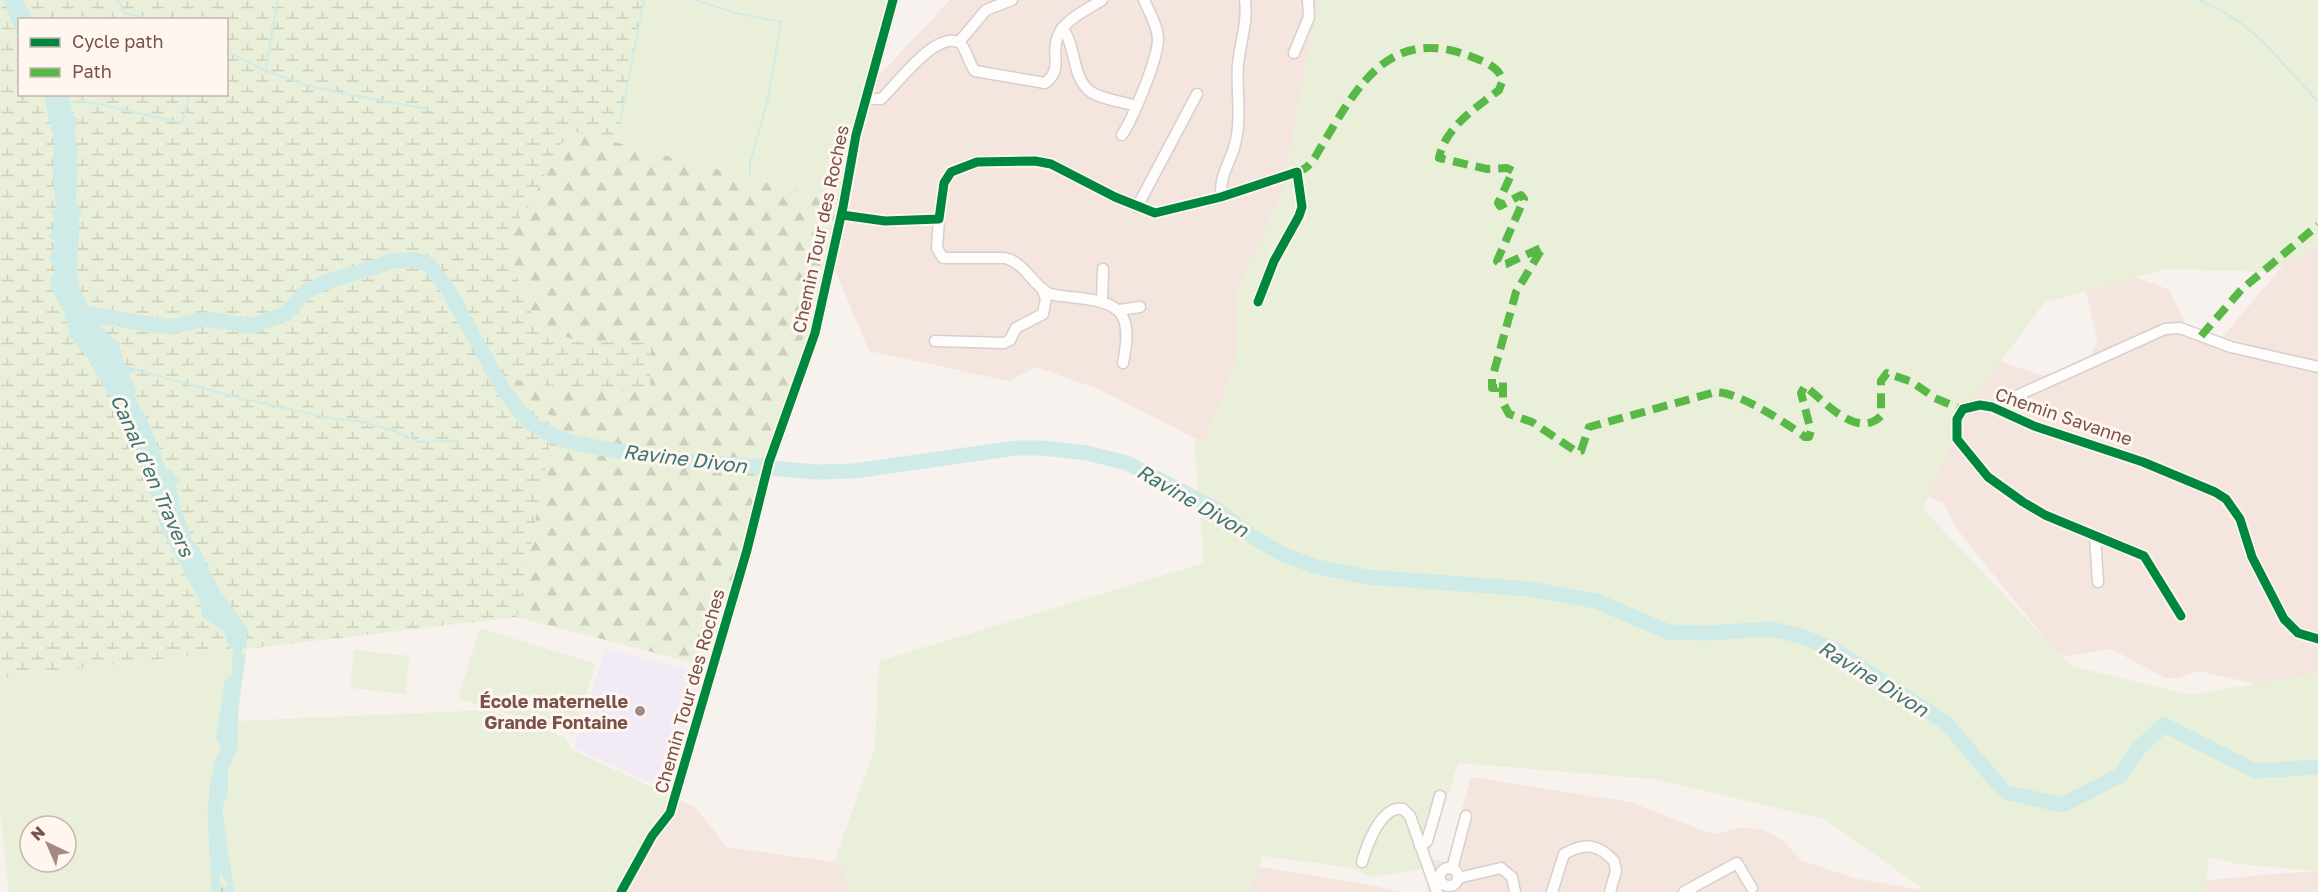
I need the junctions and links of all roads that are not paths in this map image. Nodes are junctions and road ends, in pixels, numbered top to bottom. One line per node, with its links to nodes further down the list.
1 (892, 0): 11 (street, Chemin Tour des Roches)
2 (1012, 0): 8 (street)
3 (1101, 0): 7 (street)
4 (1144, 0): 12 (street)
5 (1245, 0): 14 (street)
6 (1308, 0): 9 (street)
7 (1062, 28): 8 (street); 12 (street)
8 (959, 42): 11 (street)
9 (1294, 53)
10 (1197, 94): 15 (street)
11 (867, 99): 16 (street, Chemin Tour des Roches)
12 (1136, 106): 13 (street)
13 (1122, 135)
14 (1221, 197): 15 (street); 21 (street)
15 (1137, 207): 17 (street)
16 (842, 215): 17 (street); 39 (street, Chemin Tour des Roches)
17 (939, 219): 19 (street)
18 (1103, 269): 20 (street)
19 (1042, 288): 20 (street); 24 (street)
20 (1102, 300): 23 (street)
21 (1258, 302)
22 (1140, 307): 23 (street)
23 (1120, 310): 25 (street)
24 (934, 341)
25 (1123, 363)
26 (2318, 367): 27 (street)
27 (1992, 406): 28 (street, Chemin Savanne); 31 (street, Chemin Savanne)
28 (2095, 537): 29 (street); 30 (street, Chemin Savanne)
29 (2097, 582)
30 (2181, 616)
31 (2318, 639)
32 (1440, 796): 34 (street)
33 (1466, 816): 36 (street)
34 (1420, 846): 35 (street); 38 (street)
35 (1362, 862)
36 (1455, 873): 38 (street); 40 (street)
37 (1752, 888): 43 (street)
38 (1442, 890)
39 (621, 892)
40 (1515, 892)
41 (1552, 892): 42 (street)
42 (1610, 892)
43 (1684, 892)

